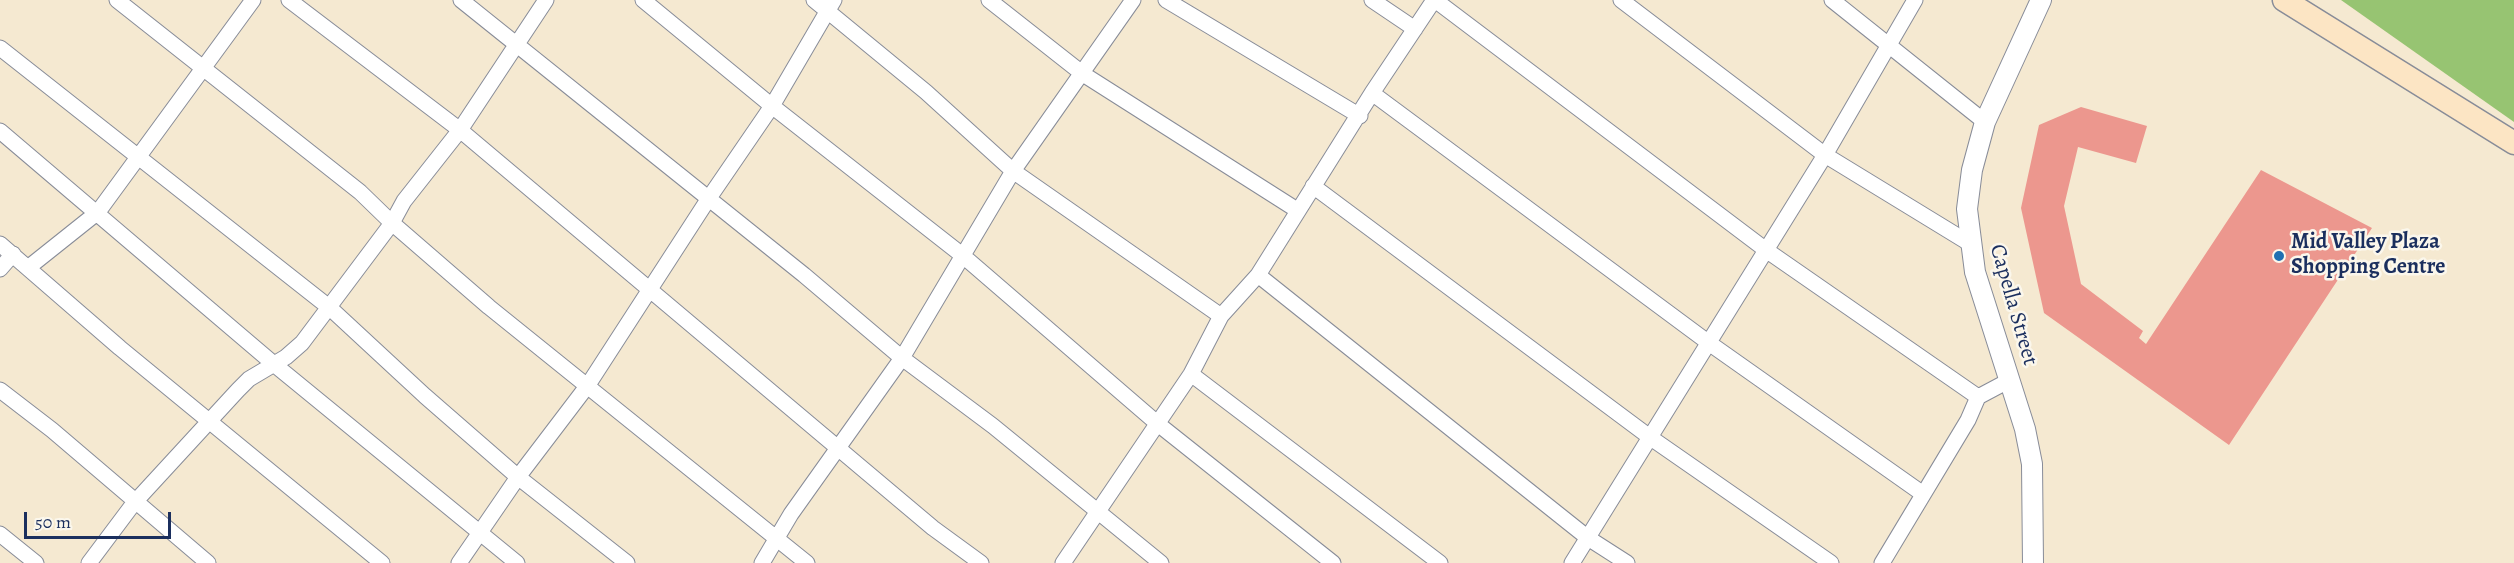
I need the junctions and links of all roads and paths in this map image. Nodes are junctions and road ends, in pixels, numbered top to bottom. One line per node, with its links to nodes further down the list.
1 (117, 0): 23 (street)
2 (253, 0): 23 (street)
3 (290, 0): 29 (street)
4 (461, 0): 20 (street)
5 (546, 0): 20 (street)
6 (643, 0): 26 (street)
7 (814, 0): 18 (street)
8 (990, 0): 24 (street)
9 (1133, 0): 24 (street)
10 (1166, 0): 27 (street)
11 (1372, 0): 19 (street)
12 (1435, 0): 19 (street); 42 (street)
13 (1621, 0): 32 (street)
14 (1832, 0): 21 (street)
15 (1915, 0): 21 (street)
16 (2041, 0): 28 (street, Capella Street)
17 (2284, 0): 31 (main road)
18 (831, 6): 26 (street); 34 (street)
19 (1415, 29): 25 (street)
20 (517, 44): 29 (street); 36 (street)
21 (1887, 45): 28 (street); 32 (street)
22 (0, 48): 33 (street)
23 (203, 68): 33 (street); 39 (street)
24 (1083, 74): 34 (street); 37 (street)
25 (1372, 93): 27 (street); 51 (street)
26 (772, 106): 36 (street); 44 (street)
27 (1360, 116): 35 (street)
28 (1985, 122): 40 (street, Capella Street)
29 (460, 130): 39 (street); 48 (street)
30 (0, 131): 38 (street)
31 (2514, 143)
32 (1825, 155): 40 (street); 42 (street)
33 (138, 159): 38 (street); 49 (street)
34 (1013, 171): 44 (street); 50 (street)
35 (1313, 186): 37 (street); 61 (street)
36 (709, 198): 48 (street); 52 (street)
37 (1297, 210): 47 (street)
38 (98, 212): 45 (street); 53 (street)
39 (392, 223): 49 (street); 56 (street)
40 (1969, 243): 55 (street, Capella Street)
41 (0, 244): 43 (street)
42 (1766, 250): 51 (street); 58 (street)
43 (13, 254): 45 (street); 46 (street)
44 (962, 255): 52 (street); 60 (street)
45 (28, 267): 59 (street)
46 (0, 269)
47 (1258, 275): 50 (street); 69 (street)
48 (652, 290): 56 (street); 62 (street)
49 (330, 308): 53 (street); 63 (street)
50 (1221, 316): 54 (street)
51 (1709, 343): 61 (street); 64 (street)
52 (902, 358): 62 (street); 66 (street)
53 (275, 365): 59 (street); 68 (street)
54 (1191, 374): 60 (street); 84 (street)
55 (2010, 380): 58 (street); 89 (street, Capella Street)
56 (588, 385): 63 (street); 70 (street)
57 (0, 390): 65 (street)
58 (1978, 397): 64 (street)
59 (209, 421): 65 (street); 74 (street)
60 (1158, 424): 66 (street); 83 (street)
61 (1651, 438): 69 (street); 87 (street)
62 (840, 448): 70 (street); 80 (street)
63 (518, 477): 68 (street); 77 (street)
64 (1923, 494): 88 (street)
65 (134, 503): 72 (street); 73 (street)
66 (1097, 511): 81 (street); 82 (street)
67 (0, 534): 71 (street)
68 (480, 534): 75 (street); 76 (street)
69 (1588, 538): 85 (street); 86 (street)
70 (777, 540): 78 (street); 79 (street)
71 (36, 563)
72 (89, 563)
73 (208, 563)
74 (382, 563)
75 (459, 563)
76 (517, 563)
77 (627, 563)
78 (762, 563)
79 (807, 563)
80 (981, 563)
81 (1064, 563)
82 (1161, 563)
83 (1333, 563)
84 (1440, 563)
85 (1572, 563)
86 (1627, 563)
87 (1831, 563)
88 (1882, 563)
89 (2033, 563)

